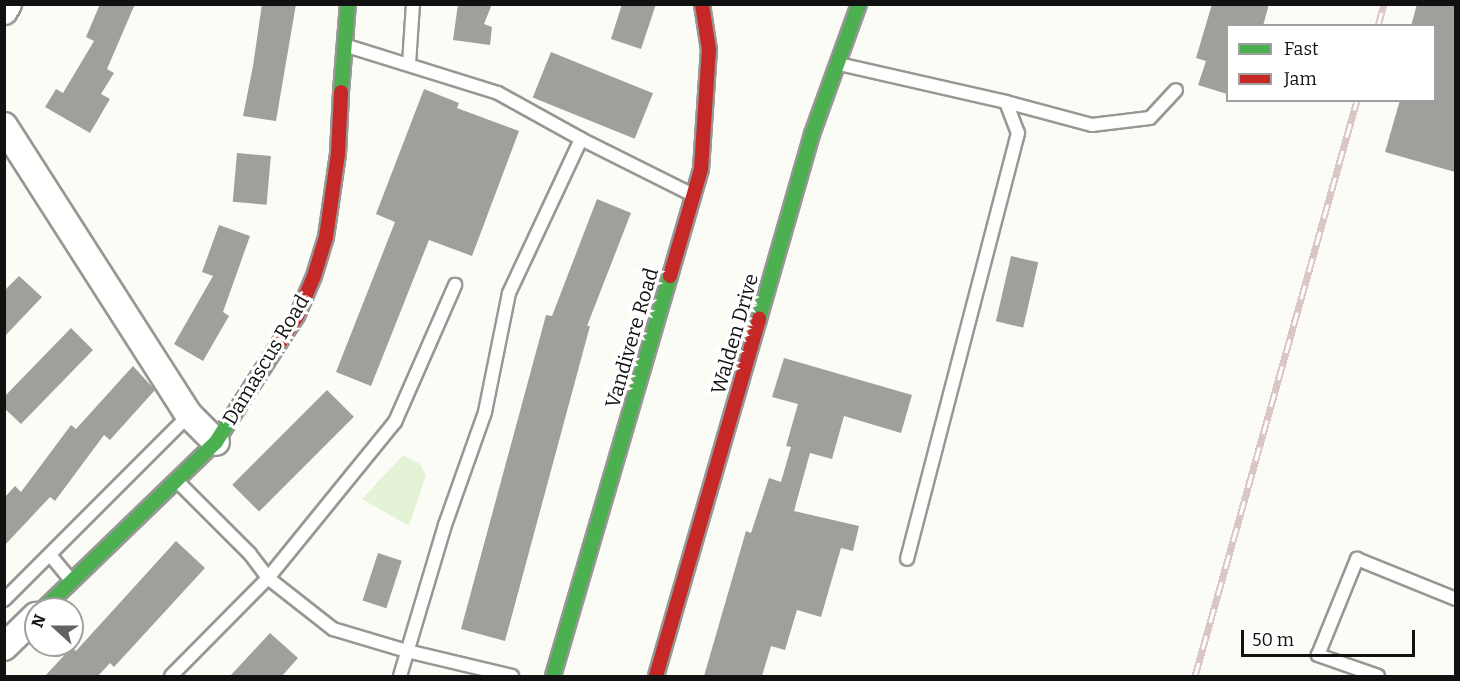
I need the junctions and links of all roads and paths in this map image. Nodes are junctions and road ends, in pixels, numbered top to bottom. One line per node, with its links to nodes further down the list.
1 (8, 4): 6 (street)
2 (348, 4): 7 (street, Damascus Road)
3 (413, 4): 8 (lane)
4 (702, 4): 14 (street, Vandivere Road)
5 (859, 4): 9 (street, Walden Drive)
6 (4, 11)
7 (343, 44): 8 (lane); 17 (street, Damascus Road)
8 (408, 64): 13 (lane)
9 (838, 64): 11 (lane); 33 (street, Walden Drive)
10 (1176, 90): 11 (lane)
11 (1006, 102): 20 (lane)
12 (4, 126): 16 (street)
13 (581, 139): 14 (lane); 28 (lane)
14 (694, 195): 32 (street, Vandivere Road)
15 (455, 285): 21 (lane)
16 (189, 415): 17 (street); 19 (lane)
17 (216, 442): 18 (street, Damascus Road)
18 (175, 480): 21 (lane); 22 (street, Damascus Road)
19 (50, 555): 22 (lane); 25 (lane)
20 (907, 559)
21 (268, 578): 28 (lane); 29 (lane)
22 (71, 581): 23 (street, Damascus Road)
23 (55, 597)
24 (1455, 599): 34 (lane)
25 (4, 600)
26 (24, 628): 27 (street)
27 (4, 647)
28 (407, 651): 30 (lane); 31 (lane)
29 (171, 676)
30 (400, 676)
31 (512, 676)
32 (553, 676)
33 (656, 676)
34 (1378, 676)

